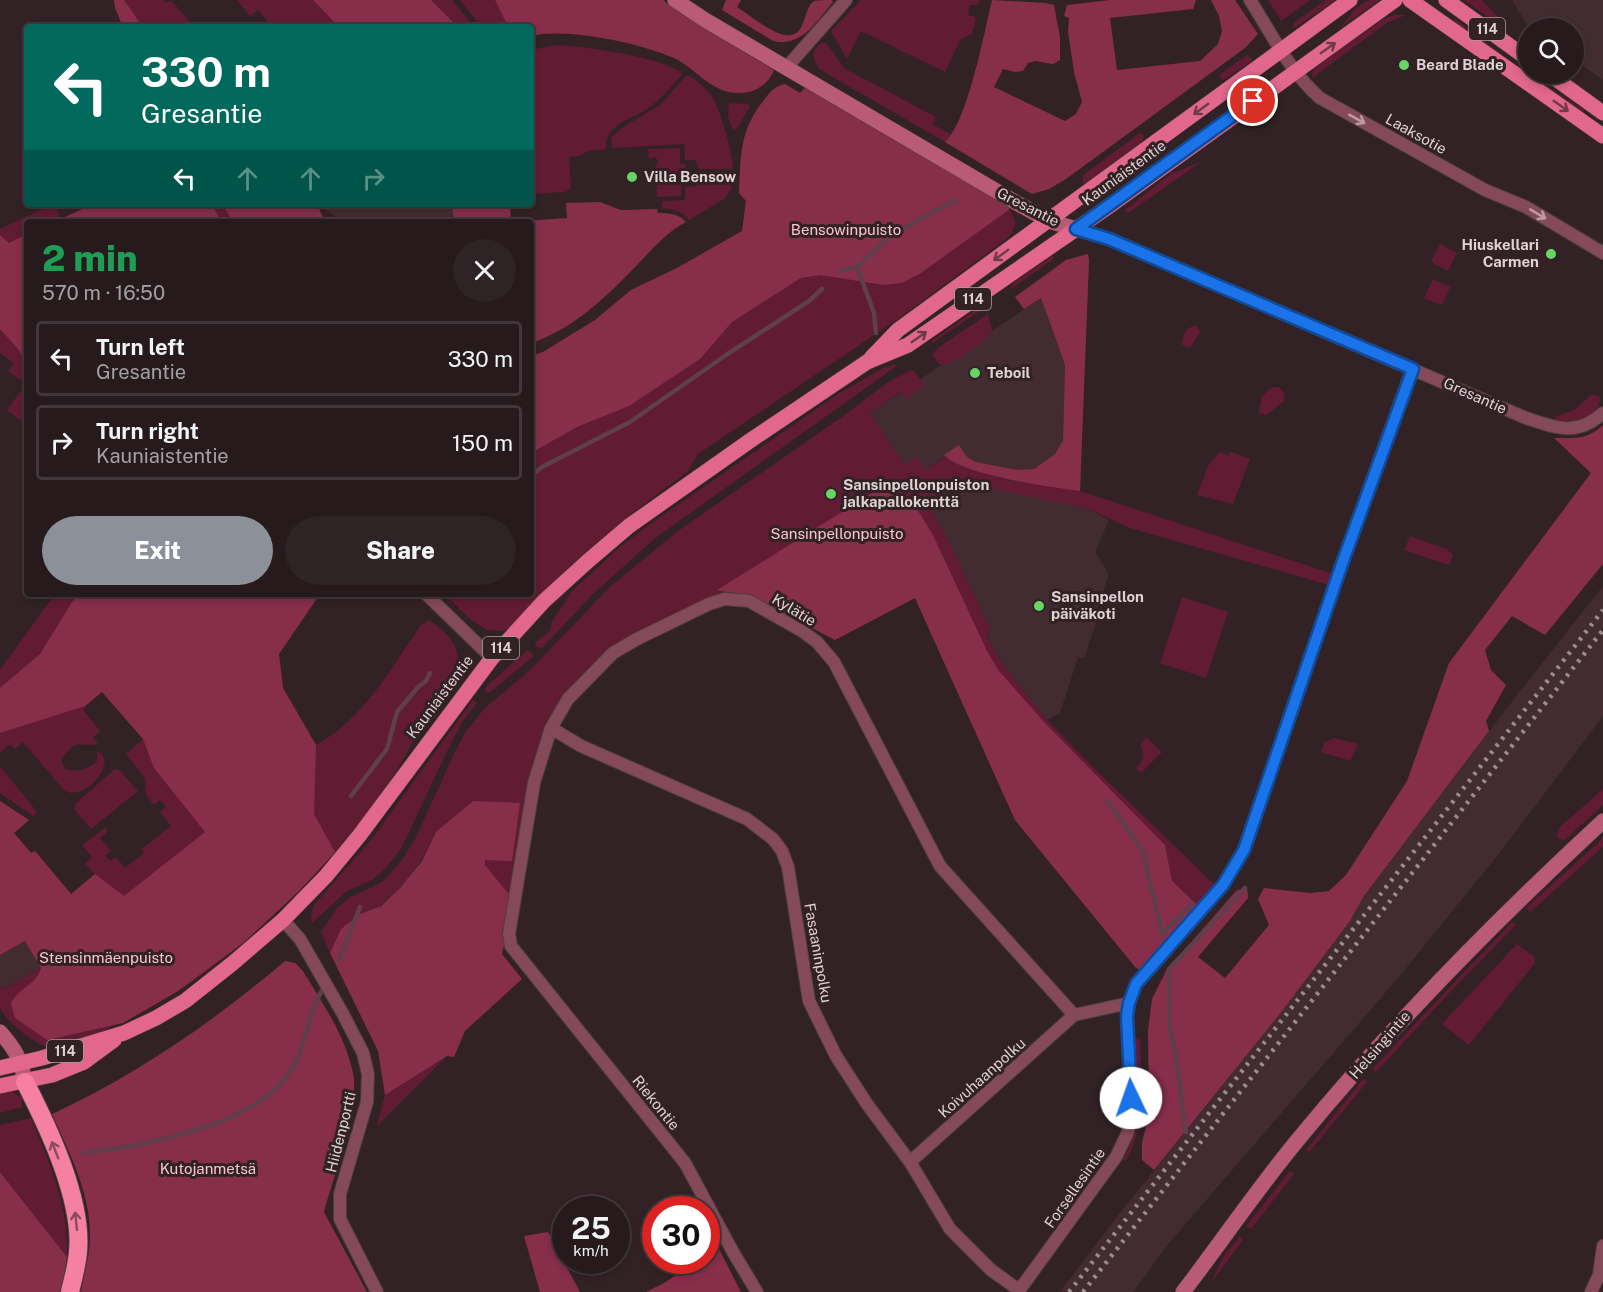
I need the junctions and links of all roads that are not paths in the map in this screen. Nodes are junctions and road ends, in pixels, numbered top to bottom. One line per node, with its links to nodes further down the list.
1 (675, 0): 10 (main road, Gresantie)
2 (846, 0): 10 (street)
3 (1250, 0): 8 (street, Laaksotie)
4 (1350, 0): 8 (main road, Kauniaistentie / 114)
5 (1395, 0): 11 (main road, Kauniaistentie / 114, one-way to 5)
6 (1410, 0): 14 (main road, 114, one-way to 14)
7 (1446, 0): 9 (main road, 114)
8 (1281, 49): 11 (street, Laaksotie); 15 (main road, Kauniaistentie / 114, one-way to 15)
9 (1518, 52)
10 (786, 68): 15 (main road, Gresantie)
11 (1296, 71): 16 (main road, Kauniaistentie / 114); 17 (street, Laaksotie, one-way to 17)
12 (1563, 84): 13 (main road)
13 (1603, 113)
14 (1603, 136)
15 (1049, 221): 16 (main road, Gresantie); 18 (main road, Kauniaistentie / 114, one-way to 18)
16 (1076, 229): 18 (main road, Kauniaistentie / 114, one-way to 16); 19 (street, Gresantie)
17 (1603, 253)
18 (867, 362): 22 (main road, Kauniaistentie / 114)
19 (1413, 369): 20 (street, Gresantie); 27 (street, Forsellesintie)
20 (1603, 413)
21 (429, 597): 22 (street)
22 (492, 658): 25 (main road, Kauniaistentie / 114)
23 (551, 728): 26 (street, Kylätie); 28 (street, Kylätie); 35 (street, Fasaaninpolku)
24 (1603, 821): 41 (main road, Helsingintie)
25 (283, 920): 30 (main road, Kauniaistentie / 114); 39 (street, Hiidenportti)
26 (511, 946): 40 (street, Riekontie)
27 (1129, 1003): 28 (street); 37 (street, Forsellesintie)
28 (1074, 1015): 35 (street, Koivuhaanpolku)
29 (0, 1032): 31 (main road)
30 (124, 1033): 31 (main road, Kauniaistentie / 114); 33 (main road, Kauniaistentie / 114)
31 (21, 1062): 32 (main road, Kauniaistentie / 114); 33 (main road)
32 (2, 1065): 33 (main road)
33 (26, 1082): 34 (main road, 114); 38 (highway, one-way to 33)
34 (0, 1086)
35 (910, 1162): 37 (street, Fasaaninpolku)
36 (1603, 1246): 42 (street)
37 (1019, 1291)
38 (70, 1292)
39 (377, 1292)
40 (757, 1292)
41 (1183, 1292)
42 (1592, 1292)

